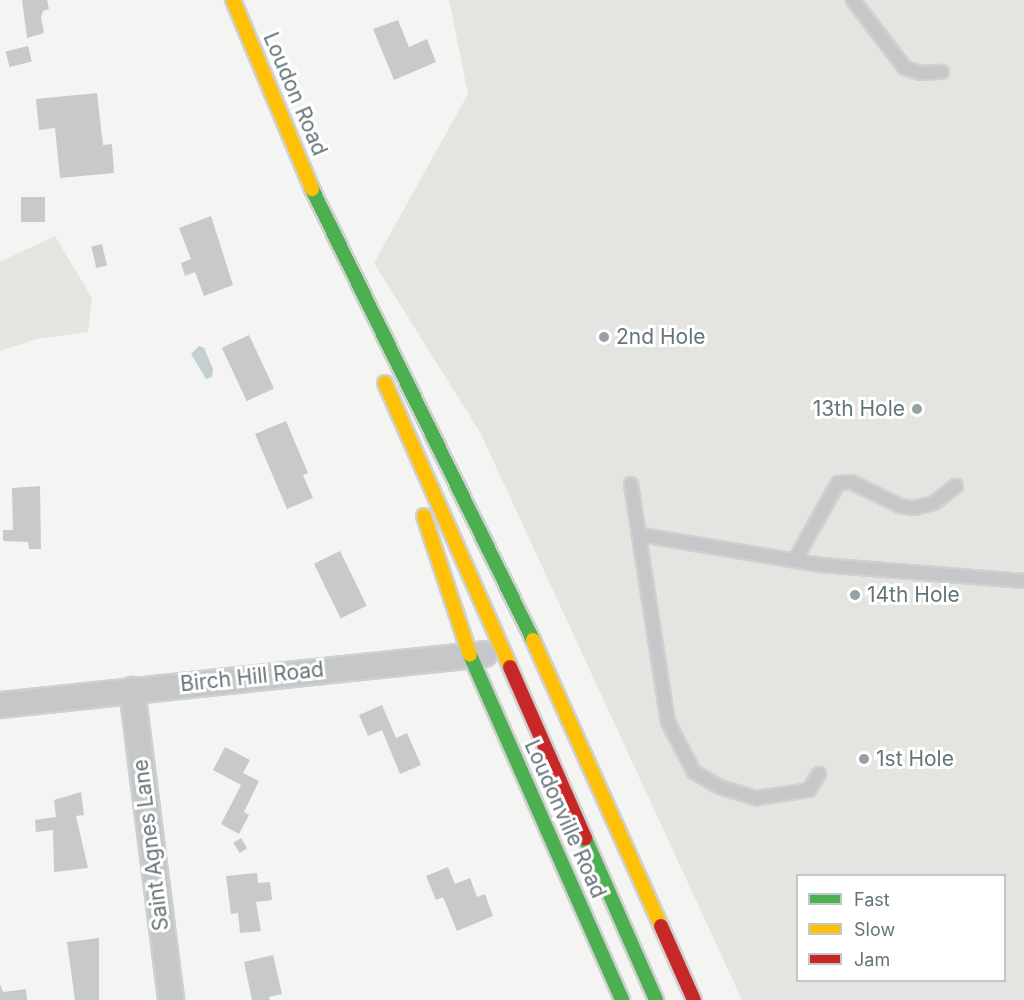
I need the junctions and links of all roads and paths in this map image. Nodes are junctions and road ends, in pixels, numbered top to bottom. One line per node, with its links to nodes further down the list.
1 (233, 0): 4 (main road, Loudon Road)
2 (853, 0): 3 (lane)
3 (942, 72)
4 (318, 204): 5 (main road); 16 (main road)
5 (358, 317)
6 (631, 484): 8 (lane)
7 (956, 486): 9 (lane)
8 (641, 535): 9 (lane); 15 (lane)
9 (795, 560): 10 (lane)
10 (1024, 581)
11 (504, 654): 12 (street, Birch Hill Road); 12 (main road, Loudonville Road); 16 (main road); 19 (main road)
12 (470, 655): 13 (street, Birch Hill Road); 18 (main road, Loudonville Road)
13 (132, 690): 14 (street, Birch Hill Road); 17 (street, Saint Agnes Lane)
14 (0, 705)
15 (819, 774)
16 (602, 791): 20 (main road)
17 (171, 1000)
18 (622, 1000)
19 (656, 1000)
20 (694, 1000)

